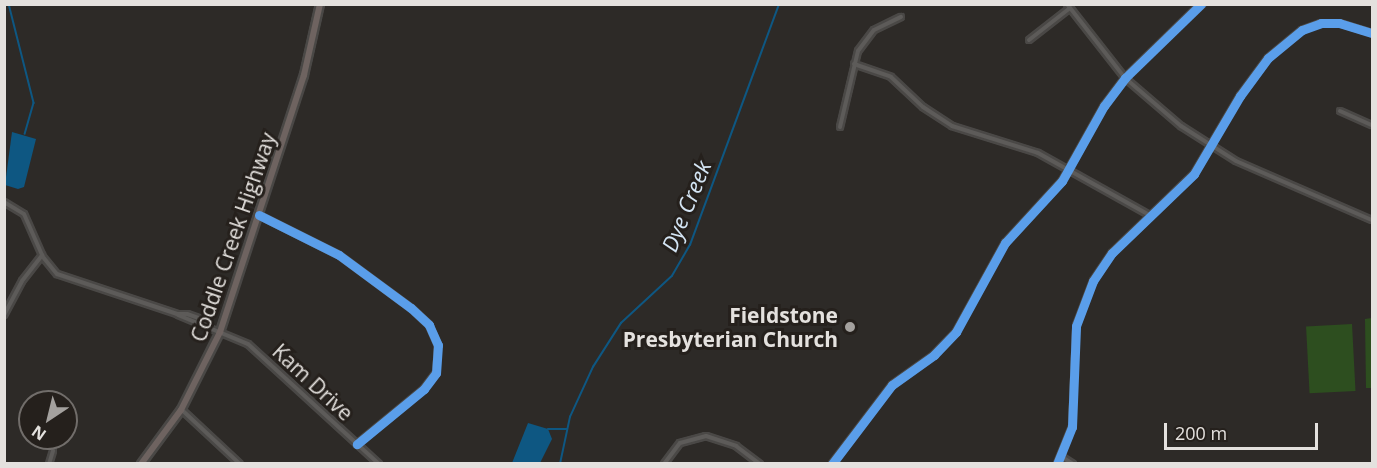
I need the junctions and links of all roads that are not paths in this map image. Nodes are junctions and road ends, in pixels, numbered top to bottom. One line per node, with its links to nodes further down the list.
1 (320, 4): 15 (main road, Coddle Creek Highway)
2 (1198, 5): 8 (street)
3 (1069, 6): 6 (street); 8 (street)
4 (901, 17): 7 (street)
5 (1372, 33): 12 (street)
6 (1029, 40)
7 (854, 64): 11 (street); 13 (street)
8 (1125, 78): 12 (street); 13 (street)
9 (1340, 111): 10 (street)
10 (1372, 125)
11 (840, 127)
12 (1213, 148): 16 (street); 17 (street)
13 (1069, 171): 16 (street); 31 (street)
14 (4, 201): 18 (street, Kam Drive)
15 (259, 215): 20 (main road, Coddle Creek Highway); 22 (street)
16 (1151, 216): 24 (street)
17 (1372, 220)
18 (42, 255): 19 (street); 20 (street, Kam Drive)
19 (4, 315)
20 (220, 332): 21 (main road, Coddle Creek Highway); 22 (street, Kam Drive)
21 (181, 410): 26 (main road, Coddle Creek Highway); 27 (street)
22 (357, 444): 28 (street, Kam Drive)
23 (53, 451): 25 (street)
24 (1062, 457): 32 (street); 33 (street)
25 (49, 464)
26 (141, 464)
27 (240, 464)
28 (379, 464)
29 (664, 464): 30 (street)
30 (760, 464)
31 (832, 464)
32 (1057, 464)
33 (1073, 464)

